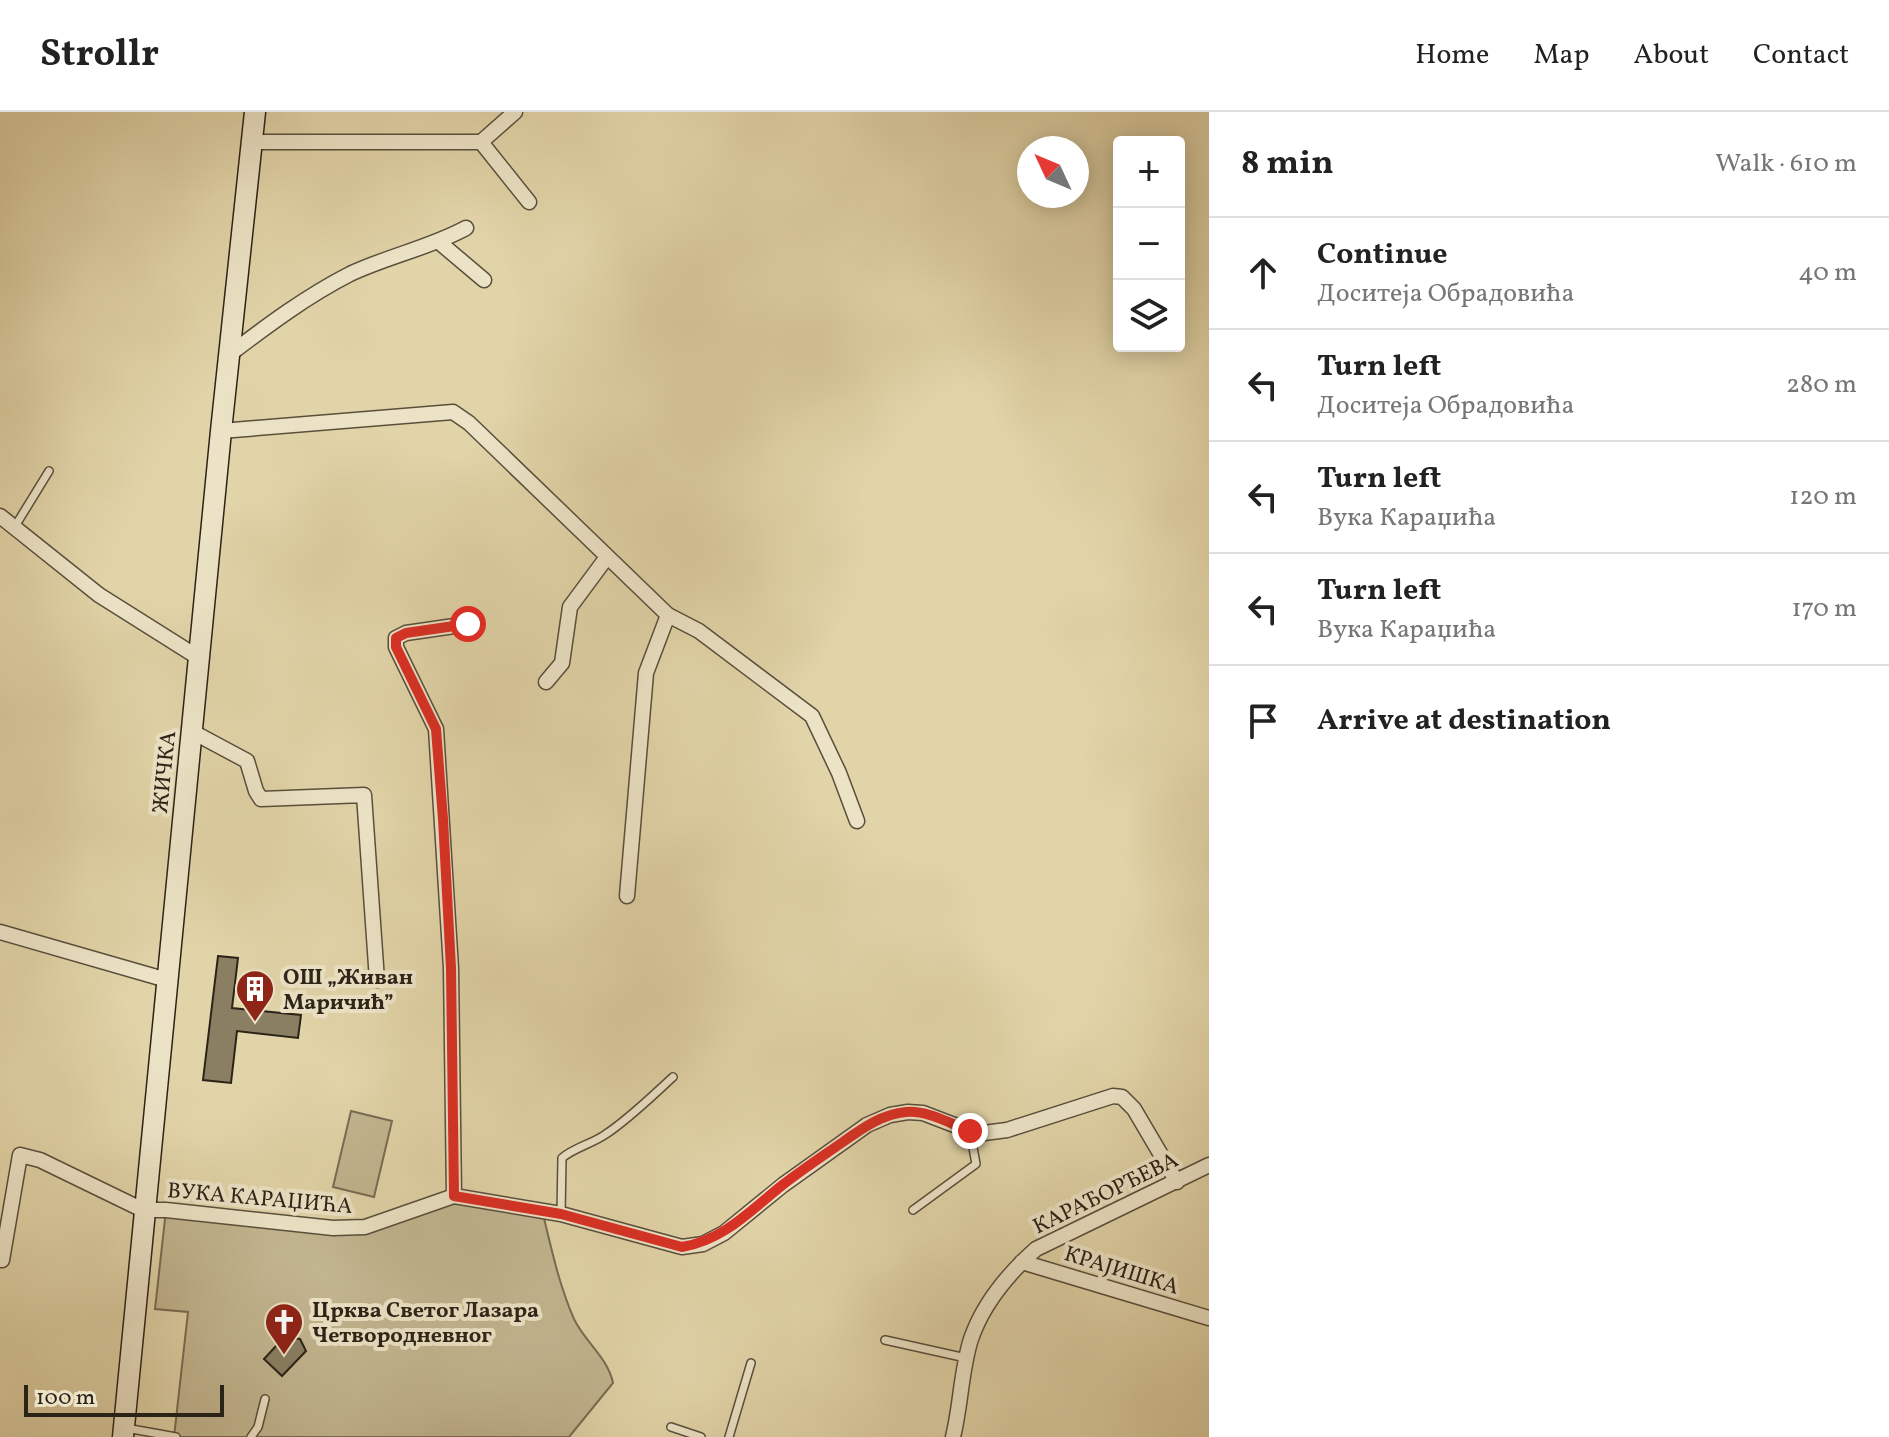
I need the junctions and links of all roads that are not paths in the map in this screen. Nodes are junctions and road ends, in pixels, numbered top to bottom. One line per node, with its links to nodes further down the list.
1 (255, 112): 3 (main road, ЖИЧКА)
2 (515, 112): 4 (street)
3 (252, 142): 4 (street); 9 (main road, ЖИЧКА)
4 (481, 142): 5 (street)
5 (529, 202)
6 (466, 228): 7 (street)
7 (439, 242): 8 (street); 9 (street)
8 (484, 280)
9 (230, 354): 10 (main road, ЖИЧКА)
10 (221, 431): 14 (street); 17 (main road, ЖИЧКА)
11 (49, 471): 13 (lane)
12 (0, 516): 13 (street)
13 (14, 528): 17 (street)
14 (607, 557): 15 (street); 18 (street)
15 (668, 615): 20 (street); 21 (street)
16 (468, 624): 29 (street)
17 (199, 658): 19 (main road, ЖИЧКА)
18 (546, 682)
19 (191, 731): 23 (main road, ЖИЧКА); 24 (street)
20 (857, 821)
21 (627, 896)
22 (0, 932): 23 (street)
23 (167, 980): 30 (main road, ЖИЧКА)
24 (377, 980)
25 (673, 1077): 32 (lane)
26 (970, 1131): 28 (street, ВУКА КАРАЏИЋА); 31 (lane); 32 (street, ВУКА КАРАЏИЋА)
27 (1209, 1165): 28 (street, КАРАЂОРЂЕВА)
28 (1177, 1182): 34 (street, КАРАЂОРЂЕВА)
29 (454, 1196): 30 (street, ВУКА КАРАЏИЋА); 32 (street, ВУКА КАРАЏИЋА)
30 (143, 1210): 33 (street); 41 (main road, ЖИЧКА)
31 (913, 1210)
32 (561, 1214)
33 (2, 1260)
34 (1022, 1262): 35 (street, КРАЈИШКА); 37 (street, КАРАЂОРЂЕВА)
35 (1209, 1318)
36 (885, 1340): 37 (lane)
37 (968, 1358): 46 (street, КАРАЂОРЂЕВА)
38 (751, 1363): 45 (lane)
39 (265, 1399): 43 (lane)
40 (671, 1427): 44 (lane)
41 (123, 1432): 42 (lane)
42 (176, 1437)
43 (251, 1437)
44 (701, 1437)
45 (729, 1437)
46 (953, 1437)

